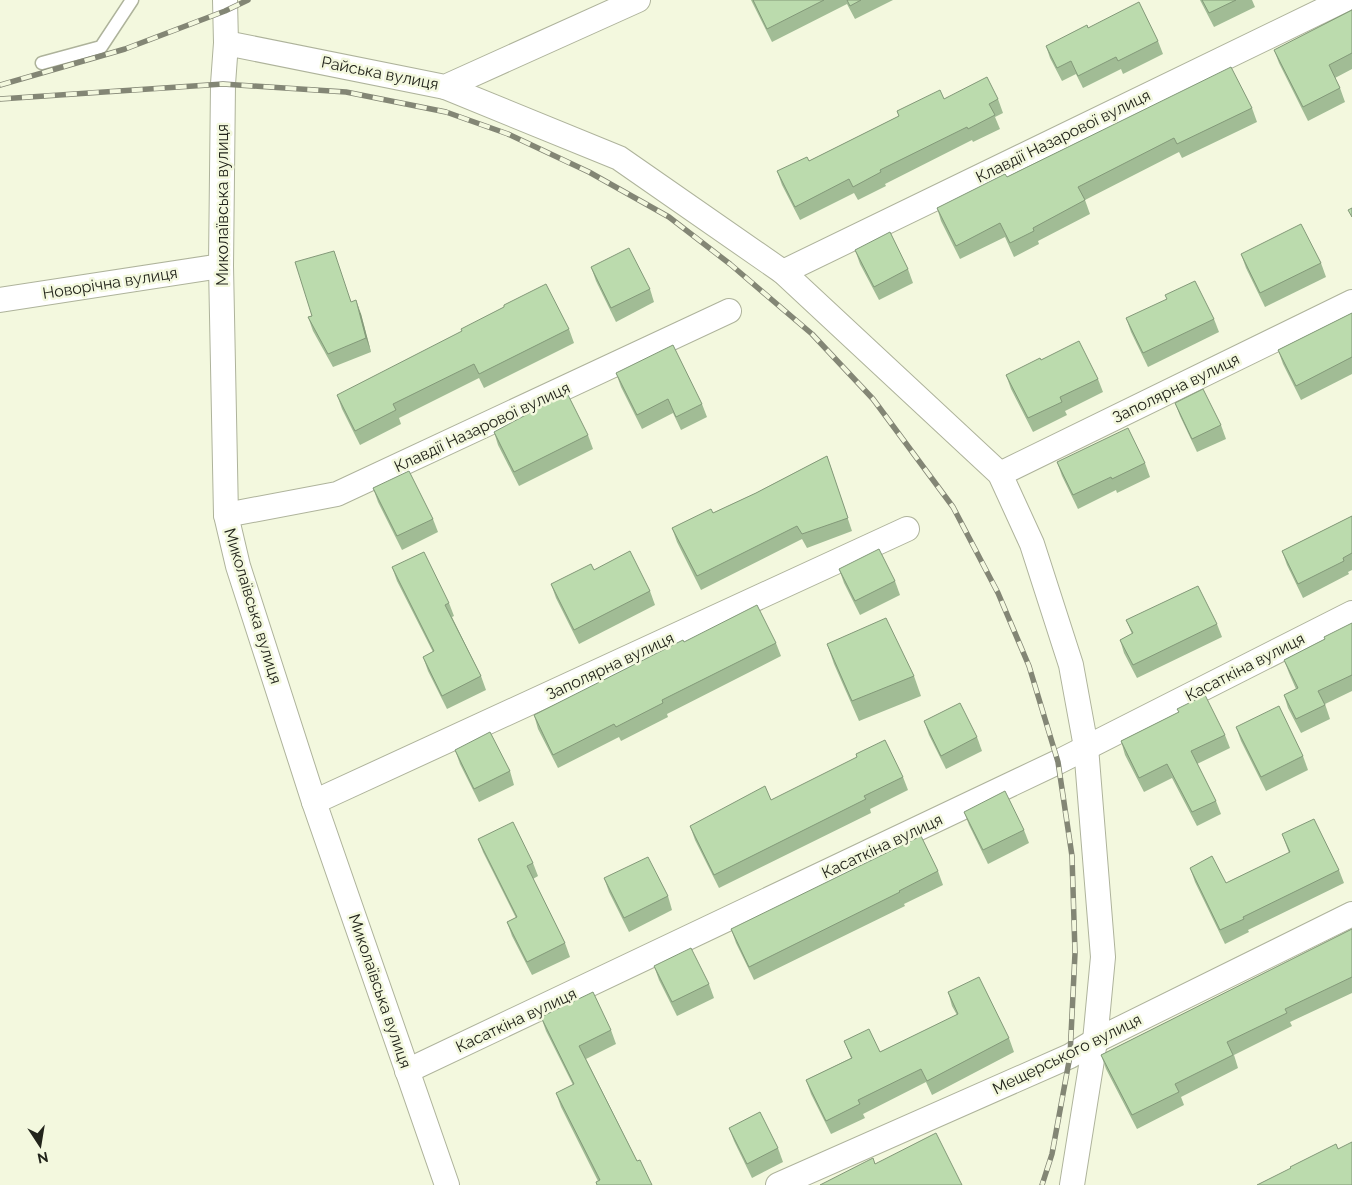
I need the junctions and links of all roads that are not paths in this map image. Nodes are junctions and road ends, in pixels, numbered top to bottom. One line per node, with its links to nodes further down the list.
1 (132, 0): 6 (lane)
2 (225, 0): 5 (street, Миколаївська вулиця)
3 (638, 0): 7 (street, Райська вулиця)
4 (1344, 0): 9 (street, Клавдії Назарової вулиця)
5 (226, 43): 7 (street, Райська вулиця); 8 (street, Миколаївська вулиця)
6 (42, 63)
7 (445, 87): 9 (street)
8 (220, 266): 10 (street, Новорічна вулиця); 14 (street, Миколаївська вулиця)
9 (783, 272): 13 (street)
10 (0, 300)
11 (1352, 302): 13 (street, Заполярна вулиця)
12 (729, 312): 14 (street, Клавдії Назарової вулиця)
13 (1000, 474): 17 (street)
14 (226, 515): 18 (street, Миколаївська вулиця)
15 (907, 529): 18 (street, Заполярна вулиця)
16 (1352, 613): 17 (street, Касаткіна вулиця)
17 (1086, 747): 20 (street); 21 (street, Касаткіна вулиця)
18 (314, 802): 21 (street, Миколаївська вулиця)
19 (1352, 914): 20 (street, Мещерського вулиця)
20 (1095, 1041): 23 (street, Мещерського вулиця); 24 (street)
21 (407, 1071): 22 (street, Миколаївська вулиця)
22 (447, 1185)
23 (778, 1185)
24 (1072, 1185)

